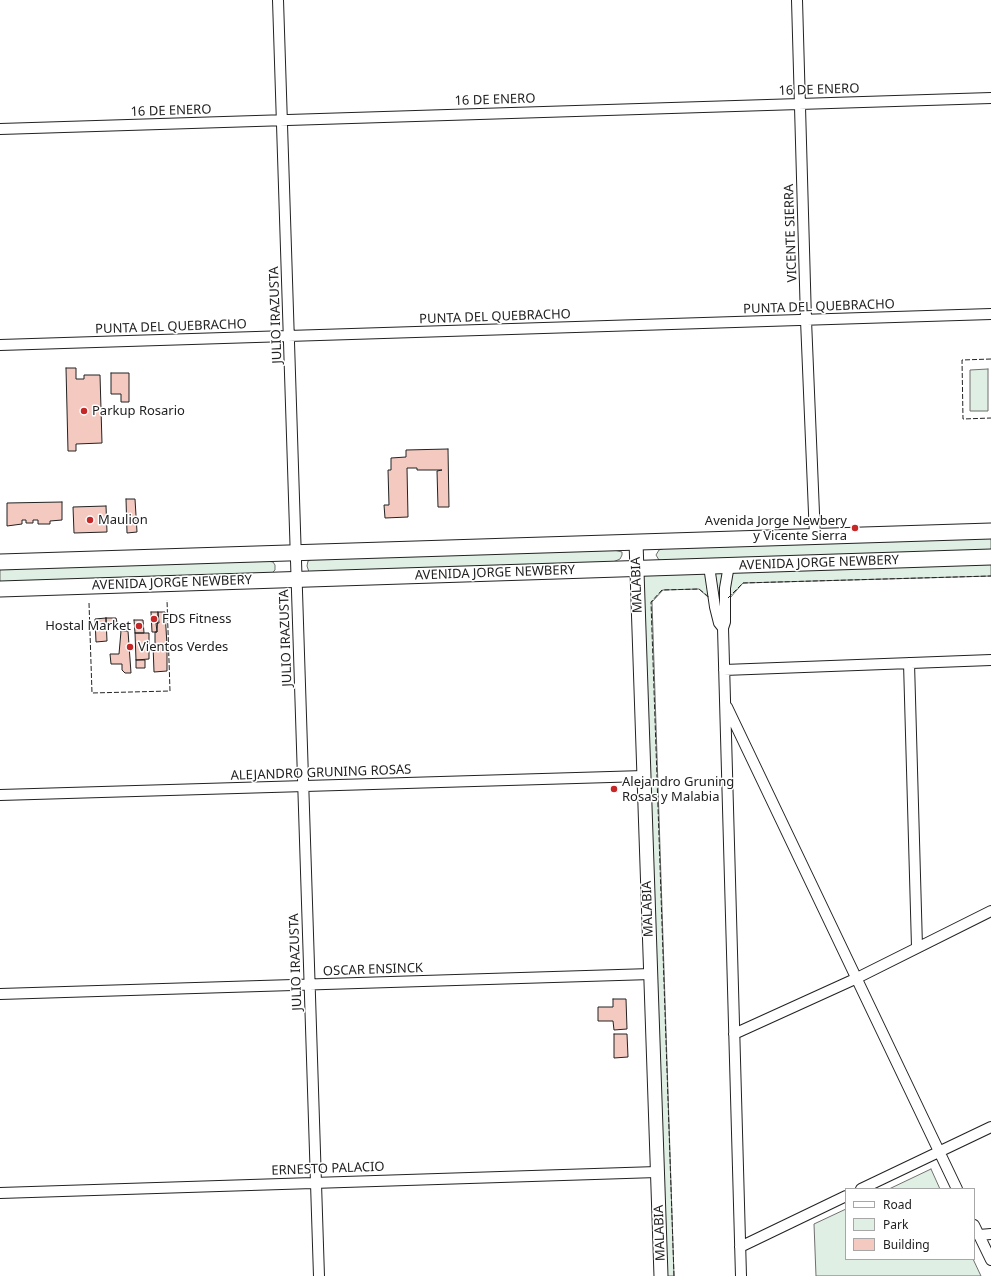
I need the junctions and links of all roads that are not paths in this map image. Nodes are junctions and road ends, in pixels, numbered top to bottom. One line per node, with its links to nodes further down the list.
1 (278, 0): 5 (street, JULIO IRAZUSTA)
2 (797, 0): 4 (street, VICENTE SIERRA)
3 (991, 98): 4 (street, 16 DE ENERO)
4 (800, 104): 5 (street, 16 DE ENERO); 8 (street, VICENTE SIERRA)
5 (282, 120): 6 (street, 16 DE ENERO); 9 (street, JULIO IRAZUSTA)
6 (0, 129)
7 (991, 314): 8 (street, PUNTA DEL QUEBRACHO)
8 (806, 320): 9 (street, PUNTA DEL QUEBRACHO); 12 (street, VICENTE SIERRA)
9 (289, 336): 10 (street, PUNTA DEL QUEBRACHO); 14 (street, JULIO IRAZUSTA)
10 (0, 345)
11 (991, 531): 12 (main road, AVENIDA JORGE NEWBERY)
12 (815, 537): 13 (main road, AVENIDA JORGE NEWBERY)
13 (636, 542): 14 (main road, AVENIDA JORGE NEWBERY); 19 (street, MALABIA)
14 (296, 553): 16 (main road, AVENIDA JORGE NEWBERY); 20 (street, JULIO IRAZUSTA)
15 (991, 557): 17 (main road, AVENIDA JORGE NEWBERY)
16 (0, 562)
17 (729, 565): 18 (main road, AVENIDA JORGE NEWBERY); 22 (street)
18 (709, 566): 19 (main road, AVENIDA JORGE NEWBERY); 22 (street)
19 (636, 568): 20 (main road, AVENIDA JORGE NEWBERY); 27 (street, MALABIA)
20 (297, 580): 21 (main road, AVENIDA JORGE NEWBERY); 28 (street, JULIO IRAZUSTA)
21 (0, 589)
22 (723, 628): 25 (street)
23 (991, 660): 24 (street)
24 (909, 663): 25 (street); 31 (street)
25 (724, 670): 26 (street)
26 (725, 703): 33 (street); 36 (street)
27 (644, 776): 28 (street, ALEJANDRO GRUNING ROSAS); 32 (street, MALABIA)
28 (304, 786): 29 (street, ALEJANDRO GRUNING ROSAS); 34 (street, JULIO IRAZUSTA)
29 (0, 795)
30 (991, 911): 31 (street)
31 (917, 947): 33 (street)
32 (651, 974): 34 (street, OSCAR ENSINCK); 39 (street, MALABIA)
33 (855, 979): 36 (street); 38 (street)
34 (310, 985): 35 (street, OSCAR ENSINCK); 40 (street, JULIO IRAZUSTA)
35 (0, 994)
36 (734, 1034): 48 (street)
37 (991, 1127): 38 (street)
38 (939, 1152): 41 (street); 42 (street)
39 (657, 1172): 40 (street, ERNESTO PALACIO); 51 (street, MALABIA)
40 (316, 1182): 43 (street, ERNESTO PALACIO); 50 (street, JULIO IRAZUSTA)
41 (863, 1188)
42 (957, 1188)
43 (0, 1193)
44 (845, 1196): 48 (street)
45 (975, 1227): 47 (street)
46 (991, 1234): 47 (street)
47 (979, 1235): 49 (street)
48 (740, 1247): 52 (street)
49 (991, 1260)
50 (319, 1276)
51 (661, 1276)
52 (741, 1276)

